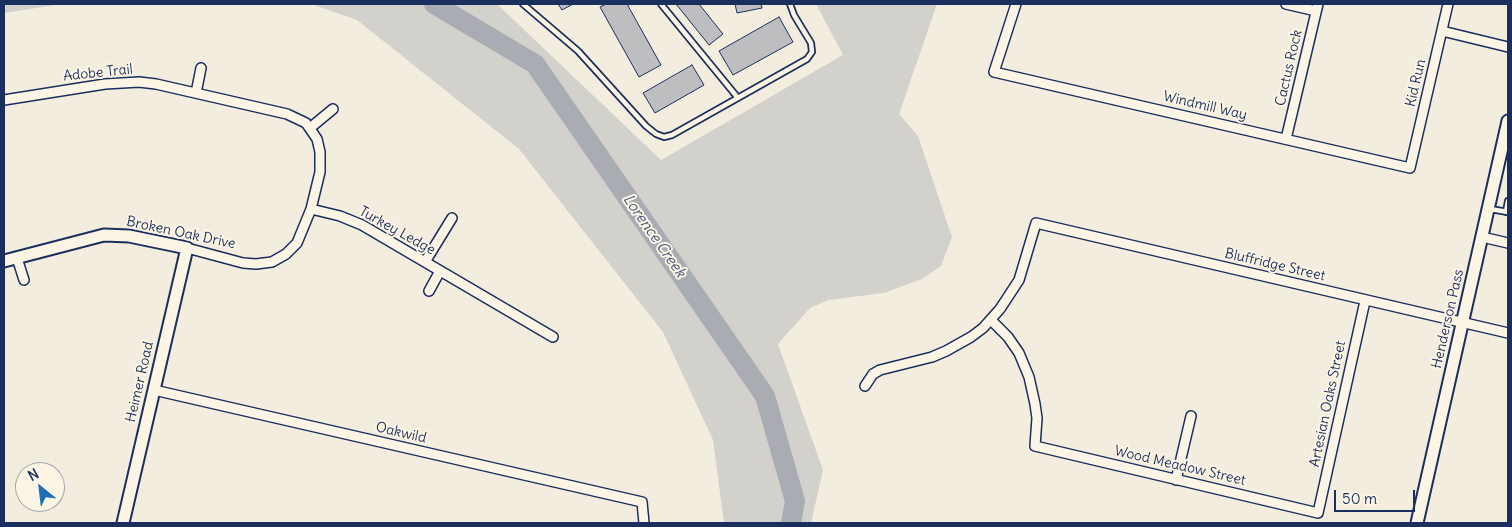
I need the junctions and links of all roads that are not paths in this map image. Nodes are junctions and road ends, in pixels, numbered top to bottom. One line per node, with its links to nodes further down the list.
1 (522, 4): 12 (lane)
2 (661, 4): 12 (lane)
3 (790, 4): 12 (lane)
4 (1016, 4): 17 (street, Windmill Way)
5 (1286, 4): 7 (street)
6 (1448, 4): 8 (street, Kid Run)
7 (1317, 7): 17 (street, Cactus Rock)
8 (1442, 31): 9 (street); 18 (street, Kid Run)
9 (1508, 47)
10 (201, 68): 11 (street)
11 (196, 93): 13 (street, Adobe Trail); 16 (street, Adobe Trail)
12 (738, 98)
13 (4, 100)
14 (333, 109): 16 (street)
15 (1508, 121): 20 (street, Henderson Pass)
16 (310, 128): 21 (street)
17 (1286, 138): 18 (street, Windmill Way)
18 (1410, 168)
19 (1508, 201): 22 (lane)
20 (1488, 208): 22 (lane); 24 (street, Henderson Pass)
21 (311, 209): 26 (street, Broken Oak Drive); 29 (street, Turkey Ledge)
22 (1507, 212)
23 (452, 218): 29 (street)
24 (1482, 237): 25 (street); 35 (street, Henderson Pass)
25 (1508, 243)
26 (187, 248): 27 (street, Broken Oak Drive); 39 (street, Heimer Road)
27 (17, 258): 28 (street, Broken Oak Drive); 31 (street)
28 (4, 261)
29 (425, 262): 30 (street, Turkey Ledge)
30 (440, 271): 32 (street, Turkey Ledge); 37 (street, Turkey Ledge)
31 (24, 280)
32 (429, 291)
33 (1365, 301): 34 (street, Bluffridge Street); 35 (street, Bluffridge Street); 42 (street, Artesian Oaks Street)
34 (991, 320): 38 (street); 41 (street, Wood Meadow Street)
35 (1462, 322): 36 (street, Bluffridge Street); 45 (street, Henderson Pass)
36 (1508, 333)
37 (553, 337)
38 (865, 386)
39 (154, 390): 43 (street, Heimer Road); 44 (street, Oakwild)
40 (1191, 416): 41 (street)
41 (1176, 480): 42 (street, Wood Meadow Street)
42 (1318, 513)
43 (123, 523)
44 (644, 523)
45 (1417, 523)

